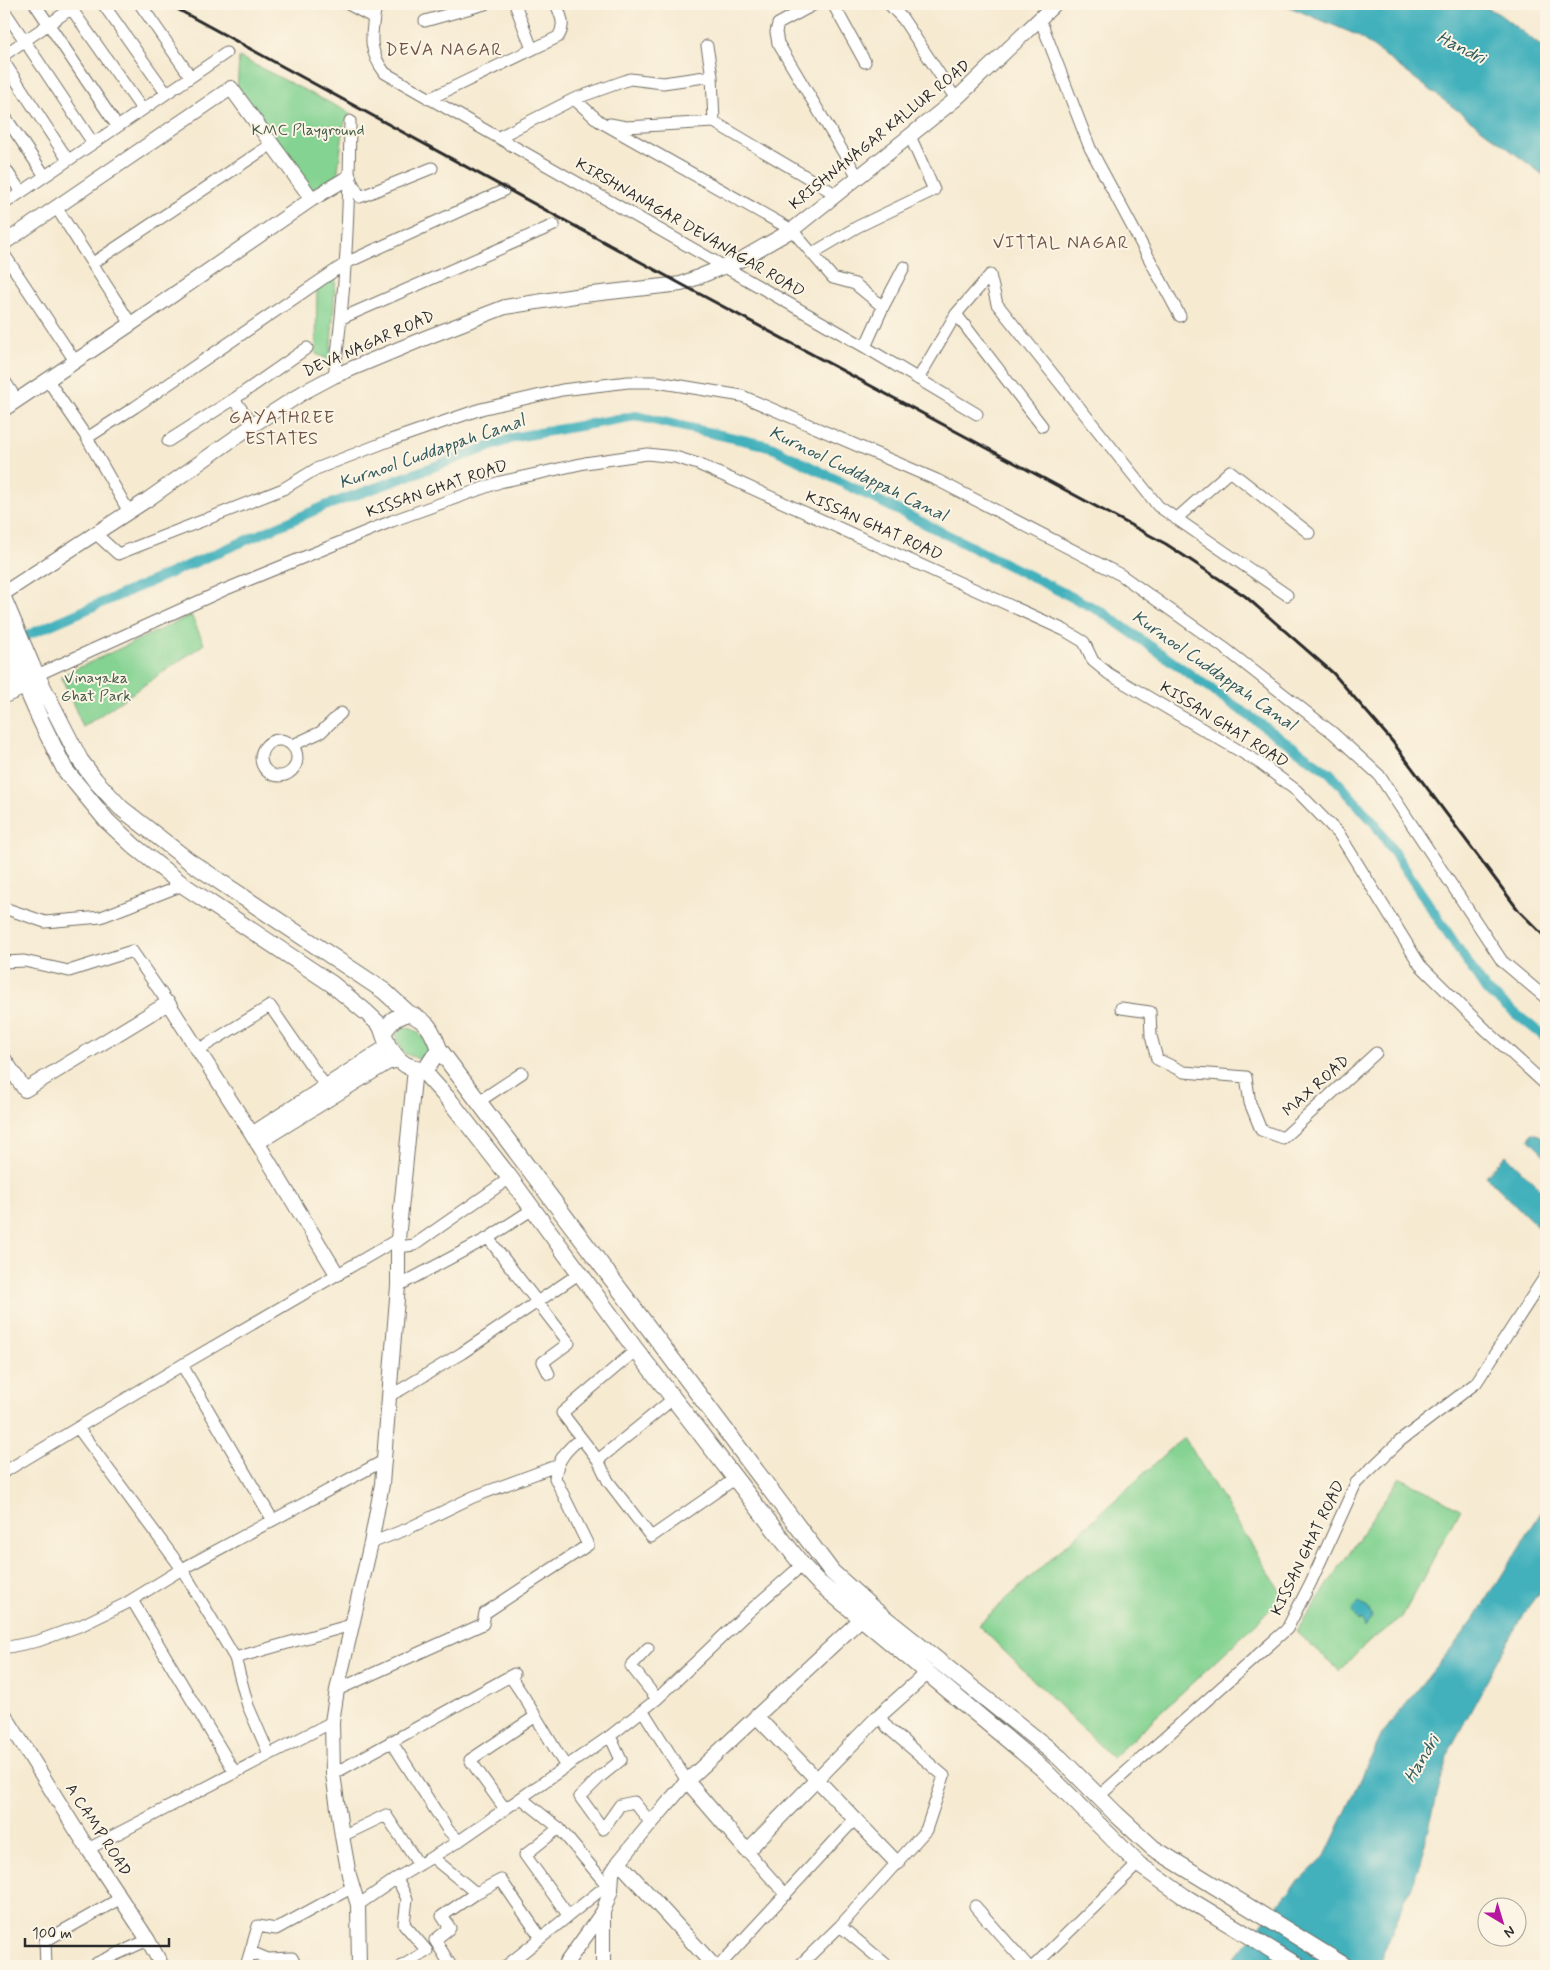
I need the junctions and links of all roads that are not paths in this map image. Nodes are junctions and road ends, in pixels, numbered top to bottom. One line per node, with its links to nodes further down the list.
1 (35, 4): 18 (street)
2 (103, 4): 28 (street)
3 (140, 4): 26 (street)
4 (348, 4): 15 (street)
5 (376, 4): 15 (street)
6 (484, 4): 17 (street)
7 (514, 4): 21 (street)
8 (556, 4): 21 (street)
9 (815, 4): 47 (street)
10 (833, 4): 25 (street)
11 (888, 4): 31 (street)
12 (1056, 4): 16 (street, KRISHNANAGAR KALLUR ROAD)
13 (72, 5): 18 (street); 32 (street)
14 (4, 10): 19 (street)
15 (374, 18): 29 (street, KIRSHNANAGAR DEVANAGAR ROAD)
16 (1040, 19): 31 (street, KRISHNANAGAR KALLUR ROAD); 65 (street)
17 (425, 21)
18 (48, 24): 19 (street); 37 (street)
19 (24, 41): 23 (street); 40 (street)
20 (708, 46): 27 (street)
21 (532, 49): 29 (street)
22 (226, 53): 26 (street)
23 (4, 55)
24 (4, 62): 42 (street)
25 (865, 62)
26 (190, 76): 28 (street)
27 (712, 76): 30 (street); 36 (street)
28 (166, 93): 32 (street)
29 (429, 99): 39 (street, KIRSHNANAGAR DEVANAGAR ROAD)
30 (574, 99): 35 (street); 39 (street)
31 (956, 99): 38 (street, KRISHNANAGAR KALLUR ROAD)
32 (142, 109): 37 (street)
33 (4, 115): 45 (street)
34 (350, 121): 46 (street)
35 (599, 121): 36 (street); 55 (street)
36 (714, 122): 50 (street)
37 (117, 126): 40 (street)
38 (910, 136): 47 (street, KRISHNANAGAR KALLUR ROAD); 57 (street)
39 (499, 137): 61 (street, KIRSHNANAGAR DEVANAGAR ROAD)
40 (93, 143): 42 (street)
41 (272, 144): 51 (street); 53 (street); 59 (street)
42 (68, 160): 45 (street)
43 (4, 167): 49 (street)
44 (432, 168): 46 (street)
45 (45, 176): 49 (street)
46 (349, 177): 51 (street); 60 (street)
47 (858, 177): 50 (street, KRISHNANAGAR KALLUR ROAD)
48 (504, 191): 60 (street)
49 (21, 192): 52 (street)
50 (836, 196): 55 (street, KRISHNANAGAR KALLUR ROAD)
51 (312, 199): 67 (street)
52 (4, 204)
53 (56, 207): 56 (street); 59 (street)
54 (554, 225): 66 (street)
55 (792, 230): 57 (street); 61 (street, DEVA NAGAR ROAD)
56 (4, 243)
57 (813, 252): 63 (street)
58 (4, 254): 70 (street)
59 (93, 264): 67 (street)
60 (346, 264): 66 (street); 81 (street)
61 (724, 266): 68 (street, KIRSHNANAGAR DEVANAGAR ROAD); 71 (street, DEVA NAGAR ROAD)
62 (904, 267): 63 (street)
63 (883, 307): 68 (street)
64 (956, 314): 73 (street); 80 (street); 84 (street)
65 (1180, 316)
66 (342, 318): 71 (street)
67 (132, 324): 70 (street)
68 (865, 346): 73 (street, KIRSHNANAGAR DEVANAGAR ROAD)
69 (307, 348): 75 (street)
70 (75, 361): 72 (street)
71 (334, 376): 79 (street, DEVA NAGAR ROAD)
72 (47, 379): 76 (street); 81 (street)
73 (918, 379): 78 (street, KIRSHNANAGAR DEVANAGAR ROAD)
74 (4, 380): 76 (street)
75 (234, 399): 79 (street); 82 (street)
76 (17, 400): 77 (street)
77 (4, 408)
78 (977, 414)
79 (253, 425): 83 (street, DEVA NAGAR ROAD)
80 (1042, 426)
81 (87, 438): 83 (street)
82 (168, 441)
83 (129, 512): 86 (street, DEVA NAGAR ROAD)
84 (1176, 518): 85 (street); 88 (street)
85 (1309, 533)
86 (96, 534): 87 (street, DEVA NAGAR ROAD); 99 (street)
87 (4, 592)
88 (1287, 596)
89 (4, 600): 91 (main road)
90 (4, 637): 91 (main road)
91 (27, 675): 92 (street); 93 (street); 96 (main road); 102 (main road); 111 (street, KISSAN GHAT ROAD)
92 (4, 685)
93 (4, 696)
94 (341, 713): 95 (street)
95 (293, 745)
96 (183, 885): 97 (street); 103 (main road)
97 (4, 908)
98 (4, 962): 100 (street)
99 (1546, 998)
100 (168, 1002): 105 (street); 107 (street)
101 (1121, 1008): 106 (street, MAX ROAD)
102 (408, 1013): 103 (main road); 104 (main road)
103 (386, 1039): 108 (main road); 112 (street)
104 (439, 1049): 109 (main road); 113 (main road)
105 (198, 1050): 112 (street); 114 (street)
106 (1376, 1053)
107 (4, 1059)
108 (399, 1060): 109 (main road); 112 (street)
109 (419, 1070): 115 (main road); 118 (street)
110 (522, 1073): 113 (street)
111 (1546, 1085)
112 (328, 1092): 114 (street)
113 (478, 1102): 141 (main road)
114 (254, 1139): 120 (street)
115 (510, 1178): 116 (main road); 118 (street)
116 (532, 1209): 117 (street); 119 (main road)
117 (488, 1238): 122 (street); 123 (street)
118 (398, 1243): 120 (street); 122 (street)
119 (580, 1272): 123 (street); 124 (main road)
120 (337, 1274): 125 (street)
121 (1546, 1275): 163 (street, KISSAN GHAT ROAD)
122 (398, 1286): 127 (street)
123 (537, 1302): 126 (street); 127 (street)
124 (636, 1350): 128 (main road); 130 (street)
125 (182, 1364): 129 (street); 136 (street)
126 (549, 1374)
127 (390, 1395): 132 (street)
128 (674, 1398): 131 (street); 135 (main road)
129 (78, 1428): 134 (street); 139 (street)
130 (581, 1438): 131 (street); 133 (street)
131 (598, 1460): 135 (street)
132 (383, 1461): 136 (street); 137 (street)
133 (556, 1466): 137 (street); 147 (street)
134 (4, 1472)
135 (736, 1478): 138 (main road)
136 (272, 1519): 139 (street)
137 (371, 1543): 142 (street)
138 (802, 1565): 141 (main road); 148 (street)
139 (182, 1569): 140 (street); 145 (street)
140 (132, 1600): 143 (street); 159 (street)
141 (866, 1613): 146 (main road); 152 (street); 163 (main road)
142 (351, 1625): 145 (street); 147 (street)
143 (4, 1648)
144 (648, 1648): 148 (street)
145 (235, 1658): 157 (street)
146 (926, 1674): 153 (street); 170 (main road)
147 (337, 1690): 154 (street)
148 (657, 1699): 149 (street)
149 (642, 1711): 155 (street); 161 (street)
150 (4, 1714): 173 (street, A CAMP ROAD)
151 (536, 1716): 156 (street); 158 (street); 165 (street)
152 (756, 1716): 161 (street); 162 (street)
153 (879, 1716): 162 (street); 177 (street)
154 (332, 1722): 157 (street); 160 (street)
155 (610, 1736): 158 (street); 168 (street)
156 (391, 1740): 160 (street); 172 (street)
157 (269, 1754): 159 (street)
158 (566, 1767): 164 (street)
159 (234, 1771): 173 (street)
160 (333, 1774): 171 (street)
161 (688, 1781): 168 (street); 174 (street)
162 (817, 1781): 167 (street); 174 (street)
163 (1098, 1797): 166 (main road)
164 (521, 1798): 165 (street); 169 (street)
165 (505, 1809): 172 (street)
166 (1116, 1814): 170 (main road); 212 (main road)
167 (854, 1820): 177 (street); 184 (street)
168 (651, 1823): 176 (street)
169 (559, 1828): 182 (street); 189 (street)
170 (1101, 1829): 178 (main road)
171 (342, 1836): 179 (street); 181 (street)
172 (460, 1841): 175 (street)
173 (88, 1848): 185 (street, A CAMP ROAD)
174 (747, 1851): 184 (street)
175 (432, 1857): 179 (street); 183 (street)
176 (619, 1862): 182 (street); 206 (street)
177 (898, 1863): 190 (street)
178 (1138, 1864): 210 (street); 211 (main road)
179 (419, 1865): 180 (street)
180 (397, 1878): 186 (street); 201 (street)
181 (354, 1887): 186 (street); 193 (street)
182 (609, 1887): 188 (street); 189 (street)
183 (476, 1893): 191 (street); 202 (street)
184 (786, 1894): 207 (street)
185 (121, 1898): 192 (street, A CAMP ROAD); 195 (street)
186 (358, 1905): 200 (street)
187 (975, 1906): 209 (street)
188 (603, 1912): 204 (street); 205 (street)
189 (568, 1915): 191 (street)
190 (840, 1926): 194 (street); 208 (street)
191 (542, 1938): 203 (street)
192 (148, 1940): 196 (street); 197 (street, A CAMP ROAD)
193 (251, 1952): 198 (street); 199 (street)
194 (880, 1964)
195 (46, 1966)
196 (98, 1966)
197 (162, 1966)
198 (246, 1966)
199 (296, 1966)
200 (359, 1966)
201 (402, 1966)
202 (451, 1966)
203 (506, 1966)
204 (564, 1966)
205 (603, 1966)
206 (714, 1966)
207 (719, 1966)
208 (798, 1966)
209 (1028, 1966)
210 (1034, 1966)
211 (1298, 1966)
212 (1345, 1966)

